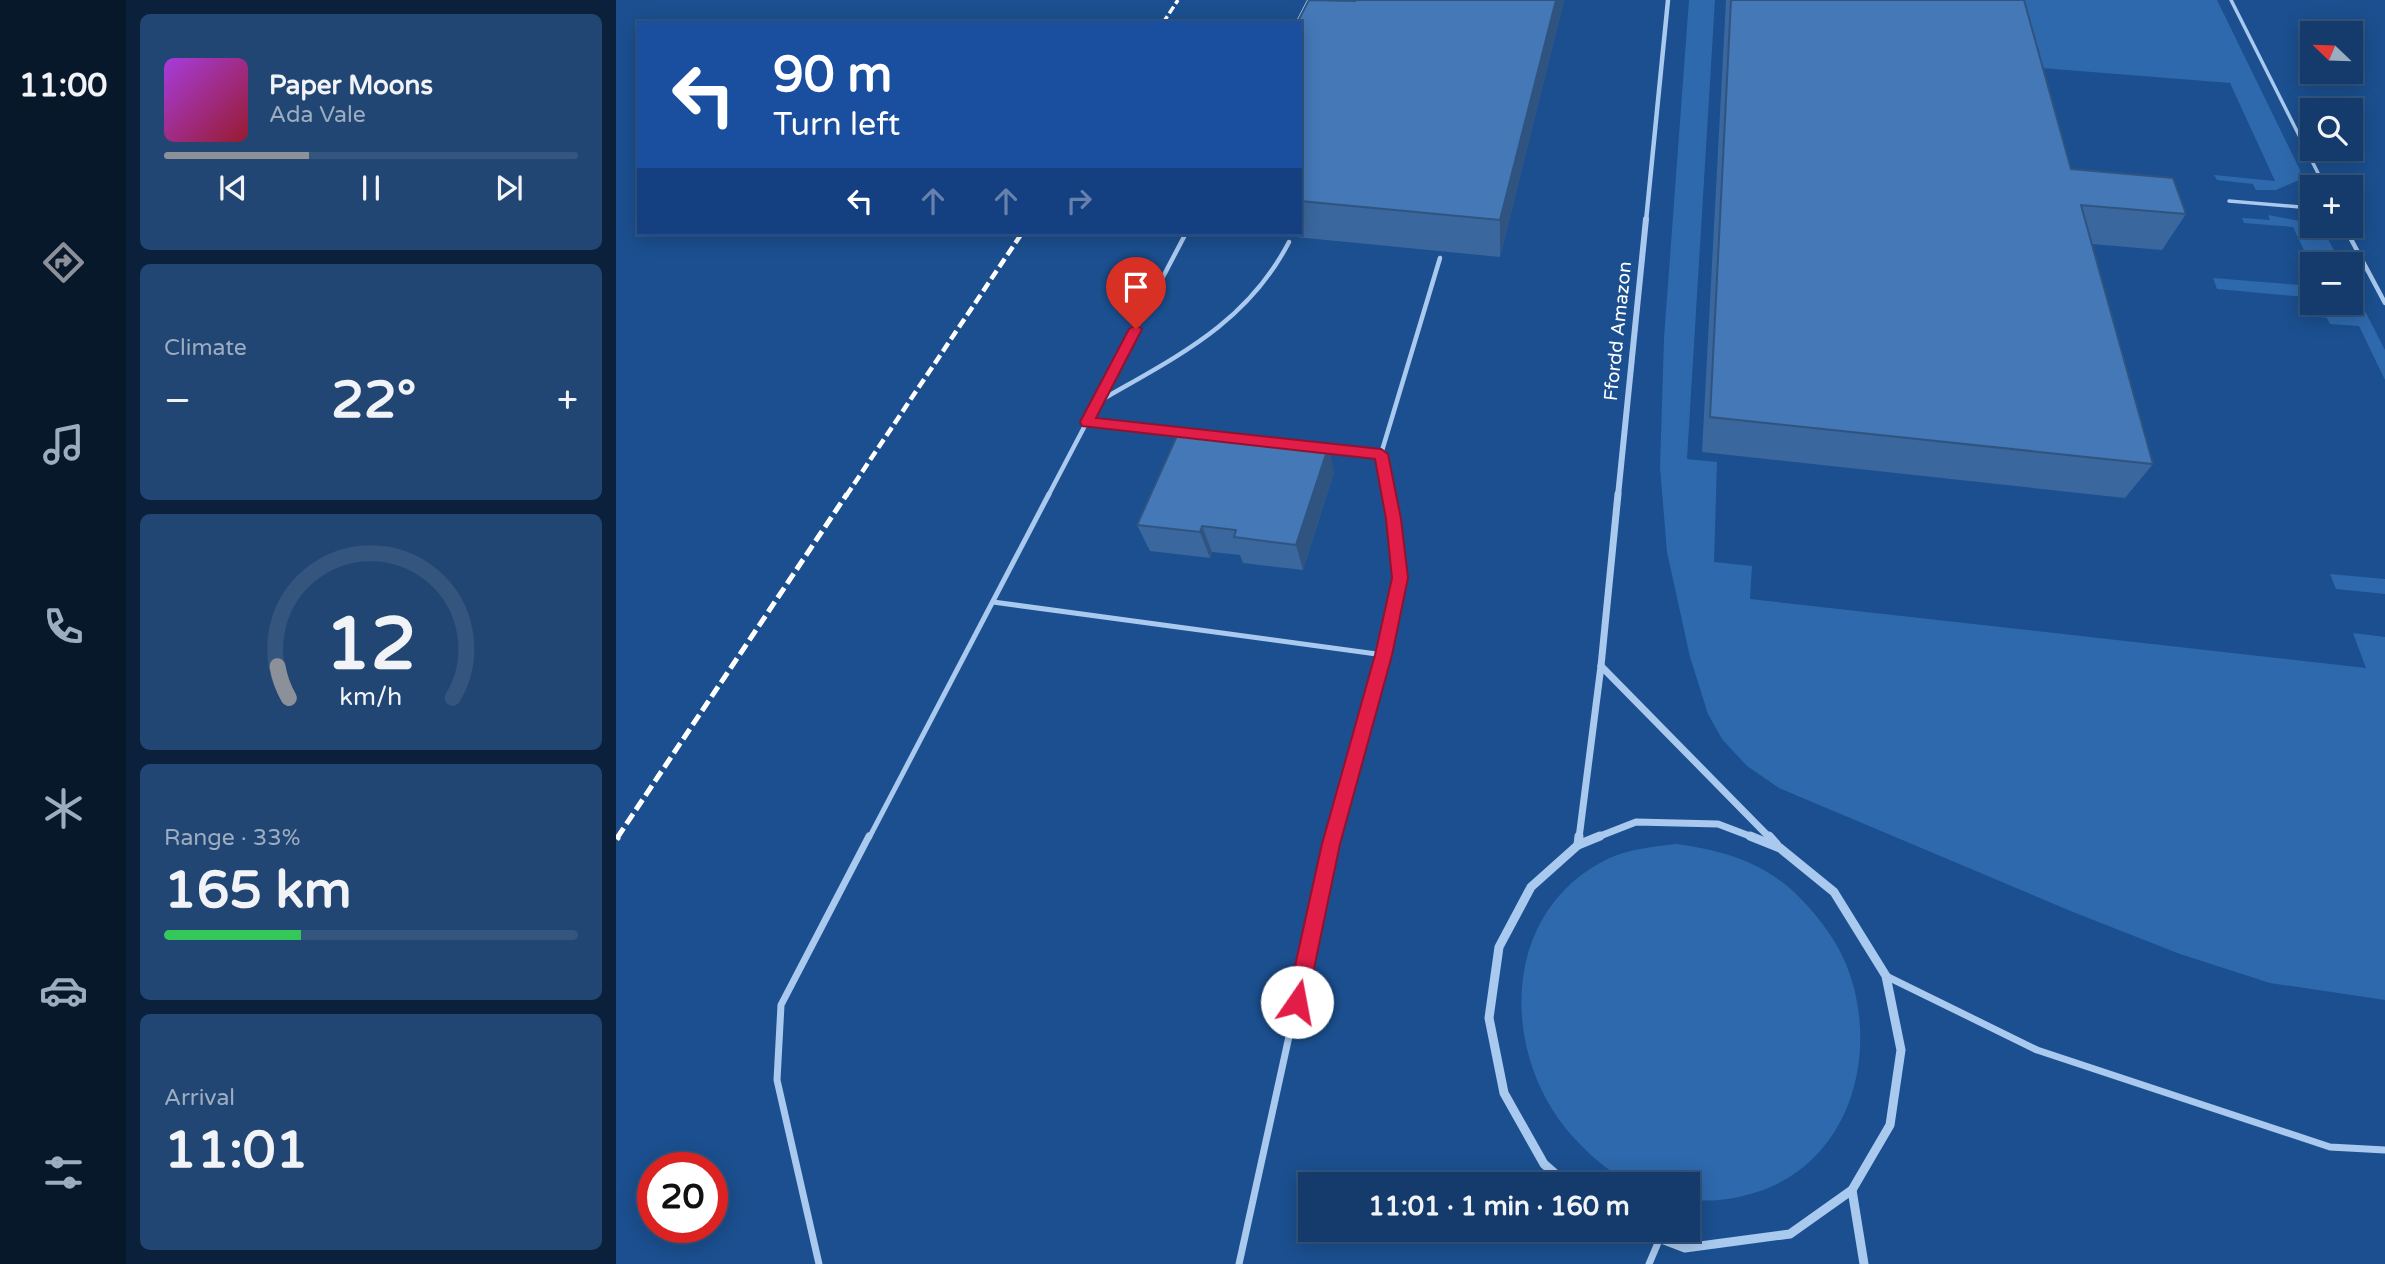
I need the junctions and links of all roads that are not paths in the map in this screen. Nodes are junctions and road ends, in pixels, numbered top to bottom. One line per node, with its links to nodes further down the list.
1 (1309, 0): 4 (lane)
2 (1668, 0): 20 (street, Ffordd Amazon)
3 (2231, 0): 5 (lane)
4 (1298, 21)
5 (2319, 175)
6 (2229, 201): 7 (lane)
7 (2300, 207)
8 (1185, 235): 13 (lane)
9 (2350, 238): 12 (lane)
10 (1289, 242): 13 (lane)
11 (1440, 258): 17 (lane)
12 (2385, 303)
13 (1098, 402): 14 (lane)
14 (1087, 422): 15 (lane); 18 (lane)
15 (1194, 434)
16 (1314, 447): 17 (lane)
17 (1381, 454): 19 (lane)
18 (993, 602): 19 (lane); 29 (lane)
19 (1384, 655): 30 (lane)
20 (1601, 666): 21 (street, Ffordd Amazon); 22 (street)
21 (1578, 845): 22 (street); 25 (street)
22 (1780, 848): 23 (street)
23 (1886, 976): 24 (lane); 26 (street)
24 (2385, 1150)
25 (1553, 1172)
26 (1852, 1190): 28 (street); 32 (street)
27 (1658, 1242): 31 (lane)
28 (1670, 1242)
29 (819, 1264)
30 (1239, 1264)
31 (1649, 1264)
32 (1864, 1264)

